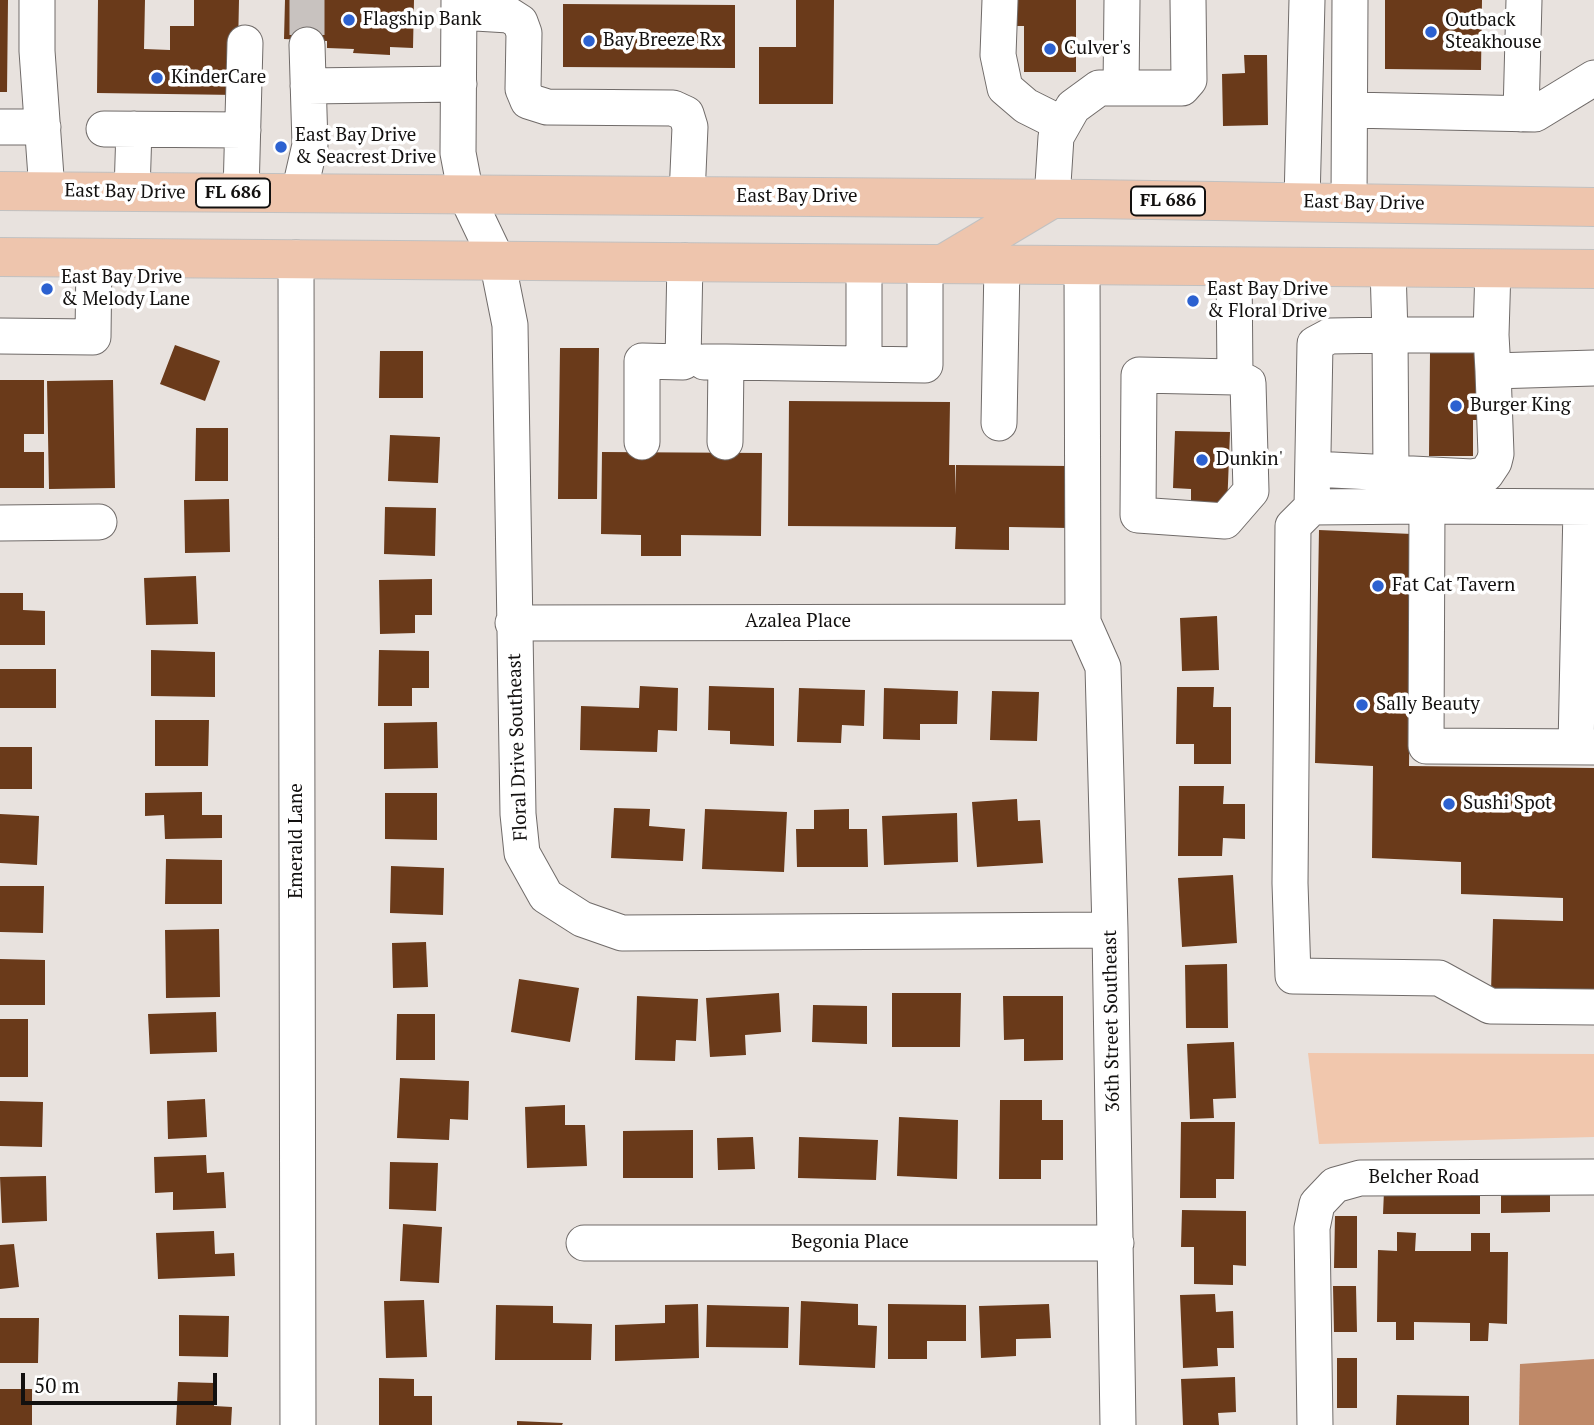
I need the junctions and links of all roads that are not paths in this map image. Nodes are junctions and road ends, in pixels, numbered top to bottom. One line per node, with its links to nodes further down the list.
1 (37, 0): 20 (street)
2 (1000, 0): 18 (street)
3 (1122, 0): 14 (street)
4 (1188, 0): 14 (street)
5 (1307, 0): 15 (street)
6 (1350, 0): 16 (street)
7 (1524, 0): 17 (street)
8 (459, 6): 12 (street, Floral Drive Southeast); 28 (street)
9 (245, 43): 21 (street)
10 (307, 45): 13 (street)
11 (1594, 78): 17 (street)
12 (459, 85): 13 (street); 27 (street, Floral Drive Southeast)
13 (308, 86): 26 (street)
14 (1121, 88): 18 (street)
15 (1304, 90): 16 (street); 30 (street)
16 (1349, 100): 17 (street); 31 (street)
17 (1521, 114)
18 (1062, 124): 29 (street)
19 (0, 127): 20 (street)
20 (43, 127): 23 (street)
21 (243, 131): 24 (street); 25 (street)
22 (0, 191): 23 (main road, East Bay Drive / FL 686)
23 (47, 191): 24 (main road, East Bay Drive / FL 686)
24 (132, 192): 25 (main road, East Bay Drive / FL 686)
25 (241, 193): 26 (main road, East Bay Drive / FL 686)
26 (299, 193): 27 (main road, East Bay Drive / FL 686)
27 (466, 195): 28 (main road, East Bay Drive / FL 686); 36 (street, Floral Drive Southeast)
28 (687, 196): 29 (main road, East Bay Drive / FL 686)
29 (1052, 200): 30 (main road, East Bay Drive / FL 686); 39 (main road)
30 (1302, 202): 31 (main road, East Bay Drive / FL 686)
31 (1349, 203): 32 (main road, East Bay Drive / FL 686)
32 (1594, 207)
33 (0, 257): 34 (main road)
34 (94, 257): 35 (main road); 48 (street)
35 (296, 258): 36 (main road); 73 (street, Emerald Lane)
36 (497, 260): 37 (main road); 66 (street, Floral Drive Southeast)
37 (685, 261): 38 (main road); 49 (street)
38 (864, 263): 39 (main road); 51 (street)
39 (934, 264): 40 (main road); 51 (street)
40 (1002, 265): 41 (main road); 55 (street)
41 (1082, 265): 42 (main road); 65 (street)
42 (1234, 266): 43 (main road); 54 (street)
43 (1388, 268): 44 (main road); 46 (street)
44 (1493, 268): 45 (main road); 47 (street)
45 (1594, 269)
46 (1390, 335): 47 (street); 58 (street); 59 (street)
47 (1491, 335): 53 (street)
48 (0, 336)
49 (683, 362): 50 (street); 56 (street)
50 (726, 362): 51 (street); 57 (street)
51 (864, 364)
52 (1594, 368): 53 (street)
53 (1493, 371): 59 (street)
54 (1235, 377): 54 (street)
55 (999, 423)
56 (642, 442)
57 (724, 442)
58 (1313, 469): 59 (street); 61 (street)
59 (1391, 473)
60 (1427, 506): 61 (street); 62 (street); 67 (street)
61 (1312, 507): 69 (street)
62 (1588, 507): 67 (street)
63 (99, 522): 64 (street)
64 (0, 523)
65 (1083, 622): 66 (street, Azalea Place); 68 (street, 36th Street Southeast)
66 (513, 623): 68 (street, Floral Drive Southeast)
67 (1585, 747)
68 (1110, 930): 72 (street, 36th Street Southeast)
69 (1594, 1007)
70 (1594, 1177): 75 (street, Belcher Road)
71 (583, 1243): 72 (street, Begonia Place)
72 (1116, 1243): 74 (street, 36th Street Southeast)
73 (298, 1425)
74 (1118, 1425)
75 (1314, 1425)

